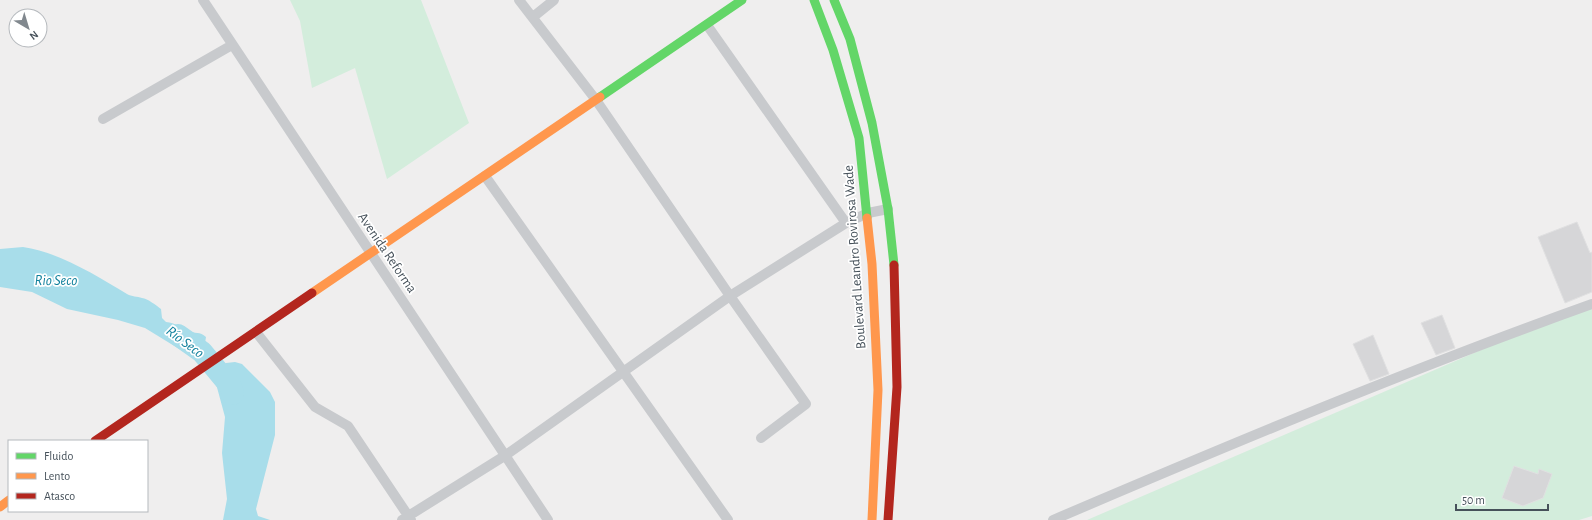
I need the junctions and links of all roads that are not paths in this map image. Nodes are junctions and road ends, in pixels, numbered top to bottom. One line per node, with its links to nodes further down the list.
1 (203, 0): 9 (street, Avenida Reforma)
2 (519, 0): 7 (street)
3 (554, 0): 7 (street)
4 (742, 0): 8 (main road)
5 (814, 0): 14 (main road, Boulevard Leandro Rovirosa Wade)
6 (834, 0): 13 (main road)
7 (533, 17): 10 (street)
8 (707, 25): 10 (main road); 15 (street)
9 (232, 46): 11 (street); 16 (street, Avenida Reforma)
10 (596, 100): 12 (main road); 17 (street)
11 (104, 119)
12 (486, 176): 16 (main road); 20 (street)
13 (888, 209): 14 (street); 21 (main road)
14 (868, 213): 15 (street); 22 (main road, Boulevard Leandro Rovirosa Wade)
15 (846, 223): 17 (street)
16 (371, 254): 19 (main road); 25 (street, Avenida Reforma)
17 (730, 296): 20 (street); 23 (street)
18 (1592, 304): 33 (street)
19 (256, 332): 24 (main road); 28 (street)
20 (624, 371): 25 (street); 30 (street)
21 (898, 387): 22 (main road); 32 (main road)
22 (878, 390): 31 (main road, Boulevard Leandro Rovirosa Wade)
23 (761, 438)
24 (96, 440)
25 (506, 455): 28 (street); 29 (street, Avenida Reforma)
26 (8, 501): 27 (main road)
27 (0, 507)
28 (407, 519)
29 (548, 520)
30 (728, 520)
31 (872, 520)
32 (888, 520)
33 (1053, 520)

